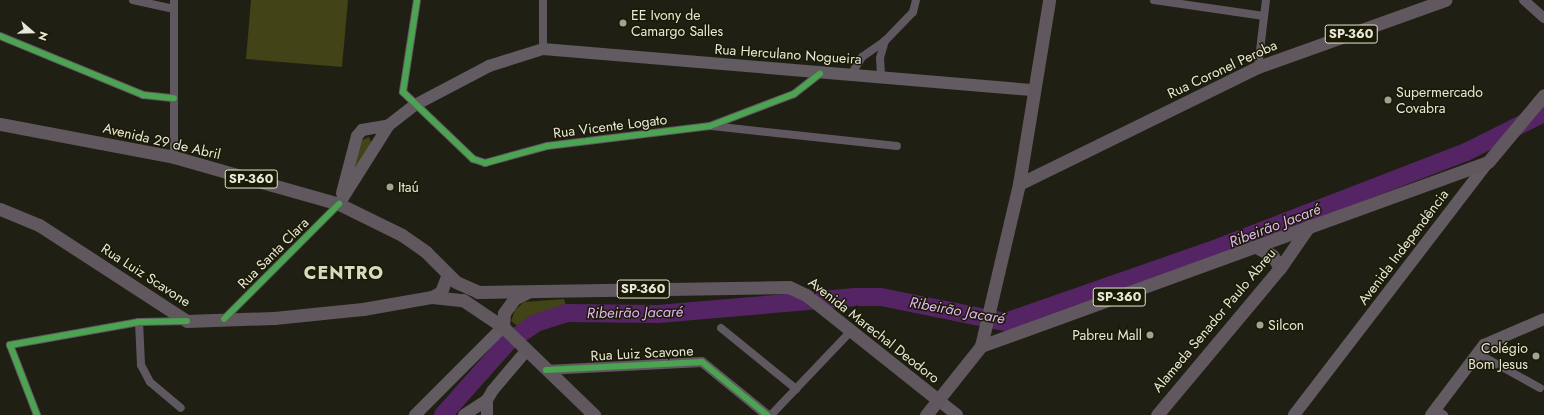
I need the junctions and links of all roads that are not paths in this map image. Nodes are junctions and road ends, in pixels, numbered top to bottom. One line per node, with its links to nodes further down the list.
1 (134, 0): 11 (street)
2 (174, 0): 11 (street)
3 (417, 0): 24 (street, Rua Vicente Logato)
4 (543, 0): 16 (street)
5 (916, 0): 15 (street)
6 (1049, 0): 21 (main road)
7 (1154, 0): 12 (street)
8 (1266, 0): 12 (street)
9 (1445, 0): 17 (main road, Rua Coronel Peroba / SP-360)
10 (1524, 0): 13 (street)
11 (174, 9): 23 (street)
12 (1264, 16): 17 (street)
13 (1544, 18)
14 (0, 36): 23 (street)
15 (885, 40): 18 (street); 20 (street)
16 (543, 49): 19 (main road, Rua Herculano Nogueira); 24 (main road, Rua Herculano Nogueira)
17 (1258, 67): 33 (main road, Rua Coronel Peroba / SP-360)
18 (852, 73): 19 (main road, Rua Herculano Nogueira); 20 (main road, Rua Herculano Nogueira)
19 (820, 74): 27 (street, Rua Vicente Logato)
20 (881, 76): 21 (main road, Rua Herculano Nogueira)
21 (1034, 90): 33 (main road)
22 (1543, 96): 32 (main road, Avenida Independência)
23 (174, 98): 31 (street)
24 (415, 105): 26 (main road, Rua Herculano Nogueira); 27 (street, Rua Vicente Logato)
25 (0, 124): 31 (main road, Avenida 29 de Abril / SP-360)
26 (390, 125): 28 (main road); 30 (main road, Rua Herculano Nogueira)
27 (710, 126): 29 (street)
28 (372, 130): 30 (main road); 34 (main road)
29 (897, 146)
30 (376, 147): 34 (main road, Rua Herculano Nogueira)
31 (174, 156): 34 (main road, Avenida 29 de Abril / SP-360)
32 (1488, 162): 36 (main road, SP-360); 70 (main road, Avenida Independência)
33 (1019, 184): 50 (main road)
34 (339, 204): 39 (main road, Avenida 29 de Abril / SP-360); 43 (street, Rua Santa Clara)
35 (0, 209): 45 (main road, Rua Luiz Scavone)
36 (1309, 226): 37 (main road, SP-360); 38 (main road, Alameda Senador Paulo Abreu)
37 (1256, 247): 38 (main road); 50 (main road, SP-360)
38 (1280, 268): 69 (main road, Alameda Senador Paulo Abreu)
39 (448, 274): 40 (main road, Avenida 29 de Abril / SP-360); 42 (main road)
40 (478, 292): 41 (main road, Avenida Marechal Deodoro / SP-360)
41 (528, 292): 48 (main road); 49 (main road, Avenida Marechal Deodoro / SP-360)
42 (432, 297): 43 (main road, Rua Luiz Scavone); 48 (main road, Rua Luiz Scavone)
43 (224, 319): 45 (main road, Rua Luiz Scavone)
44 (1544, 319): 52 (main road)
45 (188, 321): 46 (street)
46 (139, 322): 58 (street); 60 (street)
47 (721, 328): 55 (street)
48 (505, 329): 51 (main road, Rua Luiz Scavone); 61 (main road)
49 (850, 332): 55 (street); 57 (main road, Avenida Marechal Deodoro / SP-360)
50 (981, 346): 57 (main road)
51 (524, 349): 53 (main road, Rua Luiz Scavone); 56 (main road)
52 (1477, 353): 54 (street); 59 (main road)
53 (546, 370): 64 (main road); 65 (street, Rua Luiz Scavone)
54 (1540, 388)
55 (796, 389): 66 (street)
56 (487, 400): 62 (main road); 63 (main road)
57 (938, 400): 67 (main road); 68 (main road, Avenida Marechal Deodoro)
58 (181, 408)
59 (1437, 413)
60 (37, 415)
61 (415, 415)
62 (464, 415)
63 (487, 415)
64 (594, 415)
65 (767, 415)
66 (771, 415)
67 (926, 415)
68 (957, 415)
69 (1157, 415)
70 (1294, 415)

